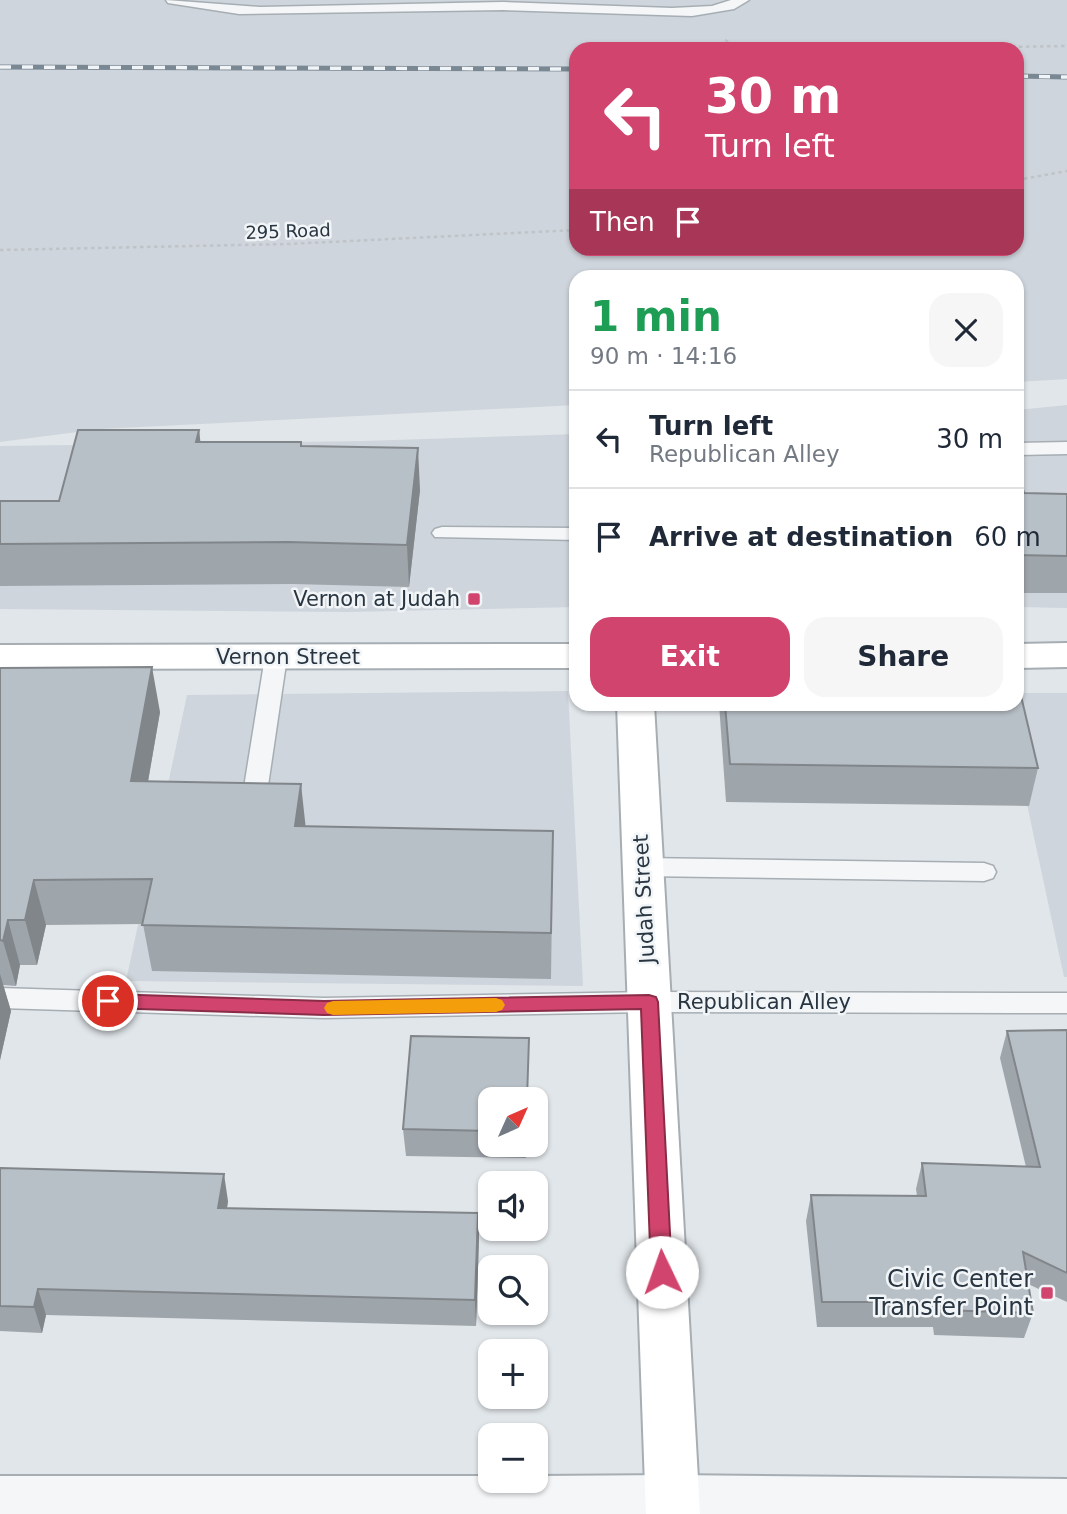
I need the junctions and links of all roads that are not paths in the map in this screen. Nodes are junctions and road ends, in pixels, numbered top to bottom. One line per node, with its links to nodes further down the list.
1 (173, 0): 2 (lane)
2 (742, 0)
3 (1067, 448): 4 (lane)
4 (1024, 449)
5 (442, 533): 6 (lane)
6 (569, 534)
7 (569, 656): 11 (street, Vernon Street)
8 (1024, 656): 9 (street)
9 (1067, 656)
10 (0, 657): 11 (street, Vernon Street)
11 (276, 657): 13 (lane)
12 (635, 711): 14 (street, Judah Street)
13 (253, 806)
14 (643, 867): 15 (lane); 17 (street, Judah Street)
15 (984, 872)
16 (0, 998): 17 (lane, Republican Alley)
17 (649, 1002): 18 (lane, Republican Alley); 21 (street, Judah Street)
18 (1067, 1003)
19 (0, 1502): 21 (street)
20 (1067, 1505): 21 (street)
21 (673, 1507)

